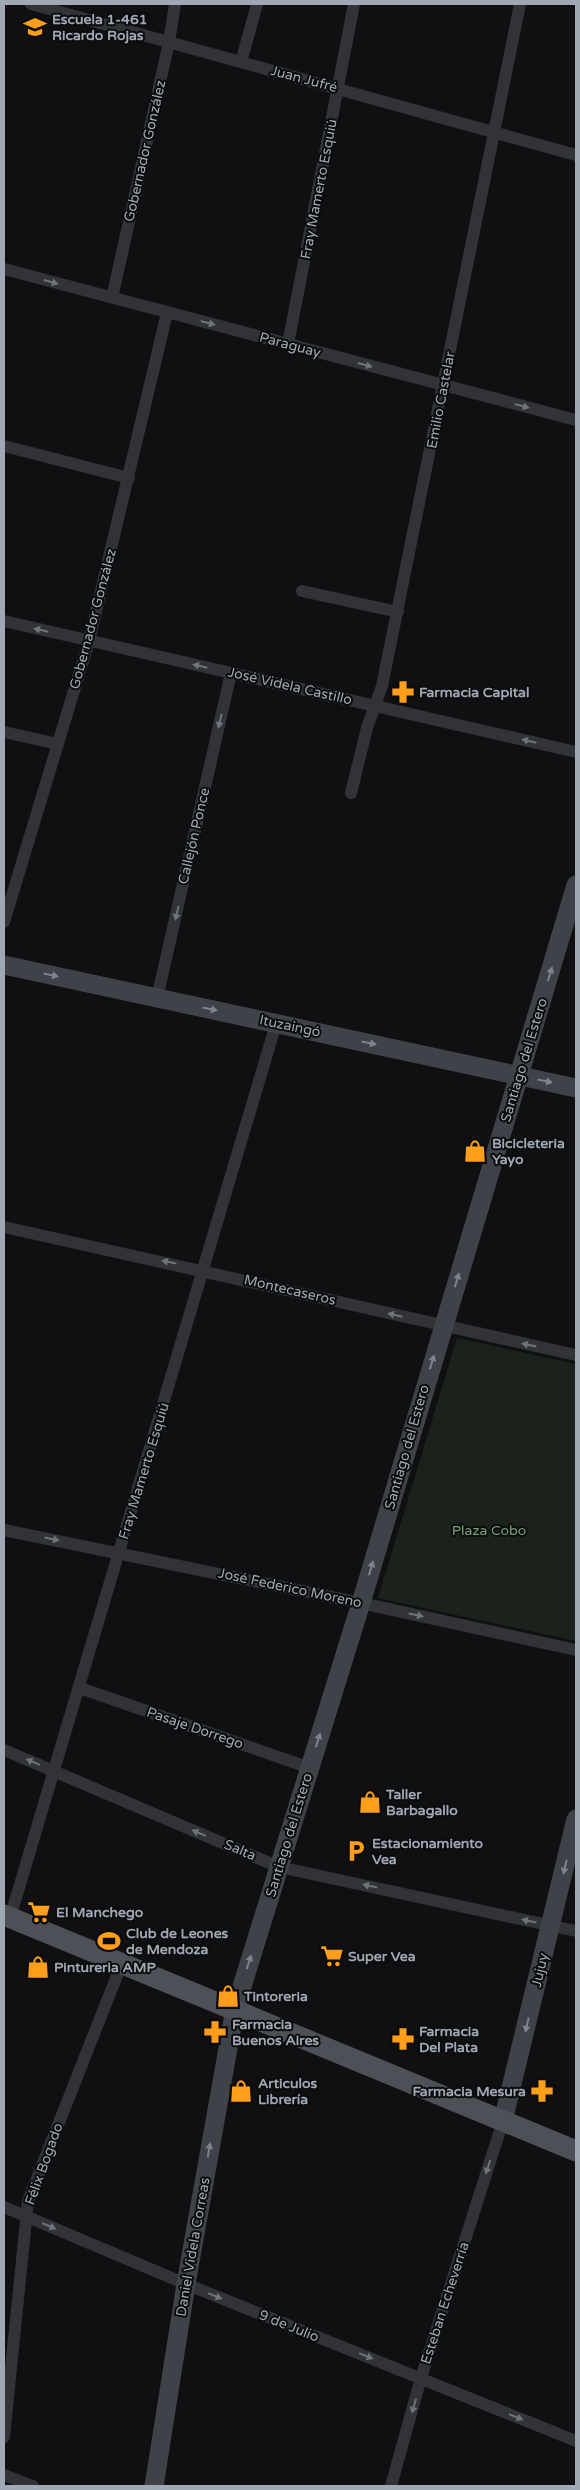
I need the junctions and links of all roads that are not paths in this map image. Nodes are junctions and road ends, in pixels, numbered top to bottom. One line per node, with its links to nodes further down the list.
1 (31, 4): 6 (street, Juan Jufré)
2 (175, 4): 6 (street, Gobernador González)
3 (257, 4): 7 (street)
4 (354, 4): 8 (street, Fray Mamerto Esquiú)
5 (520, 4): 9 (street, Emilio Castelar)
6 (169, 42): 7 (street, Juan Jufré); 12 (street, Gobernador González)
7 (241, 62): 8 (street, Juan Jufré)
8 (339, 89): 9 (street, Juan Jufré); 14 (street, Fray Mamerto Esquiú)
9 (494, 132): 10 (street, Juan Jufré); 15 (street, Emilio Castelar)
10 (576, 155)
11 (4, 269): 12 (street, Paraguay, one-way to 12)
12 (112, 298): 13 (street, Paraguay)
13 (167, 312): 14 (street, Paraguay, one-way to 14); 18 (street, Gobernador González)
14 (288, 344): 15 (street, Paraguay, one-way to 15)
15 (444, 385): 16 (street, Paraguay, one-way to 16); 20 (street, Emilio Castelar)
16 (576, 420)
17 (4, 446): 18 (street)
18 (129, 478): 22 (street, Gobernador González)
19 (302, 591): 20 (street)
20 (398, 612): 24 (street, Emilio Castelar)
21 (4, 621): 22 (street, José Videla Castillo, one-way to 21)
22 (89, 641): 23 (street, José Videla Castillo, one-way to 22); 26 (street, Gobernador González)
23 (231, 673): 24 (street, José Videla Castillo); 32 (street, Callejón Ponce, one-way to 32)
24 (376, 706): 27 (street, José Videla Castillo, one-way to 24); 28 (street, Emilio Castelar)
25 (4, 732): 26 (street)
26 (58, 744): 30 (street, Gobernador González)
27 (576, 752)
28 (351, 793)
29 (576, 885): 34 (street, Santiago del Estero, one-way to 29)
30 (4, 922)
31 (4, 965): 32 (street, Ituzaingó, one-way to 32)
32 (158, 998): 33 (street, Ituzaingó, one-way to 33)
33 (276, 1024): 34 (street, Ituzaingó, one-way to 34); 37 (street, Fray Mamerto Esquiú)
34 (520, 1076): 35 (street, Ituzaingó, one-way to 35); 38 (street, Santiago del Estero, one-way to 34)
35 (576, 1088)
36 (4, 1227): 37 (street, Montecaseros, one-way to 36)
37 (203, 1270): 38 (street, Montecaseros, one-way to 37); 41 (street, Fray Mamerto Esquiú)
38 (442, 1326): 39 (street, Montecaseros, one-way to 38); 42 (street, Santiago del Estero, one-way to 38)
39 (576, 1355)
40 (4, 1530): 41 (street, José Federico Moreno, one-way to 41)
41 (119, 1553): 42 (street, José Federico Moreno); 44 (street, Fray Mamerto Esquiú)
42 (361, 1603): 43 (street, José Federico Moreno, one-way to 43); 46 (street, Santiago del Estero, one-way to 42)
43 (576, 1650)
44 (80, 1688): 46 (street, Pasaje Dorrego); 47 (street, Fray Mamerto Esquiú)
45 (4, 1750): 47 (street, Salta, one-way to 45)
46 (310, 1768): 49 (street, Santiago del Estero)
47 (55, 1772): 49 (street, Salta, one-way to 47); 50 (street, Fray Mamerto Esquiú)
48 (576, 1819): 51 (street, Jujuy, one-way to 51)
49 (280, 1867): 51 (street, Salta, one-way to 49); 54 (street, Santiago del Estero, one-way to 49)
50 (7, 1916): 53 (main road)
51 (551, 1926): 52 (street, Salta); 55 (street, Jujuy, one-way to 55)
52 (576, 1931)
53 (122, 1963): 54 (main road); 58 (street, Félix Bogado)
54 (235, 2009): 55 (main road); 59 (street, Daniel Videla Correas, one-way to 54)
55 (503, 2121): 56 (main road); 60 (street, Esteban Echeverría, one-way to 60)
56 (576, 2152)
57 (4, 2207): 58 (street, 9 de Julio)
58 (26, 2216): 59 (street, 9 de Julio, one-way to 59); 61 (street, Félix Bogado)
59 (186, 2284): 60 (street, 9 de Julio, one-way to 60); 65 (street, Daniel Videla Correas)
60 (422, 2378): 62 (street, 9 de Julio, one-way to 62); 66 (street, Esteban Echeverría, one-way to 66)
61 (4, 2437)
62 (576, 2441)
63 (4, 2475): 64 (street)
64 (33, 2486)
65 (154, 2486)
66 (391, 2486)

